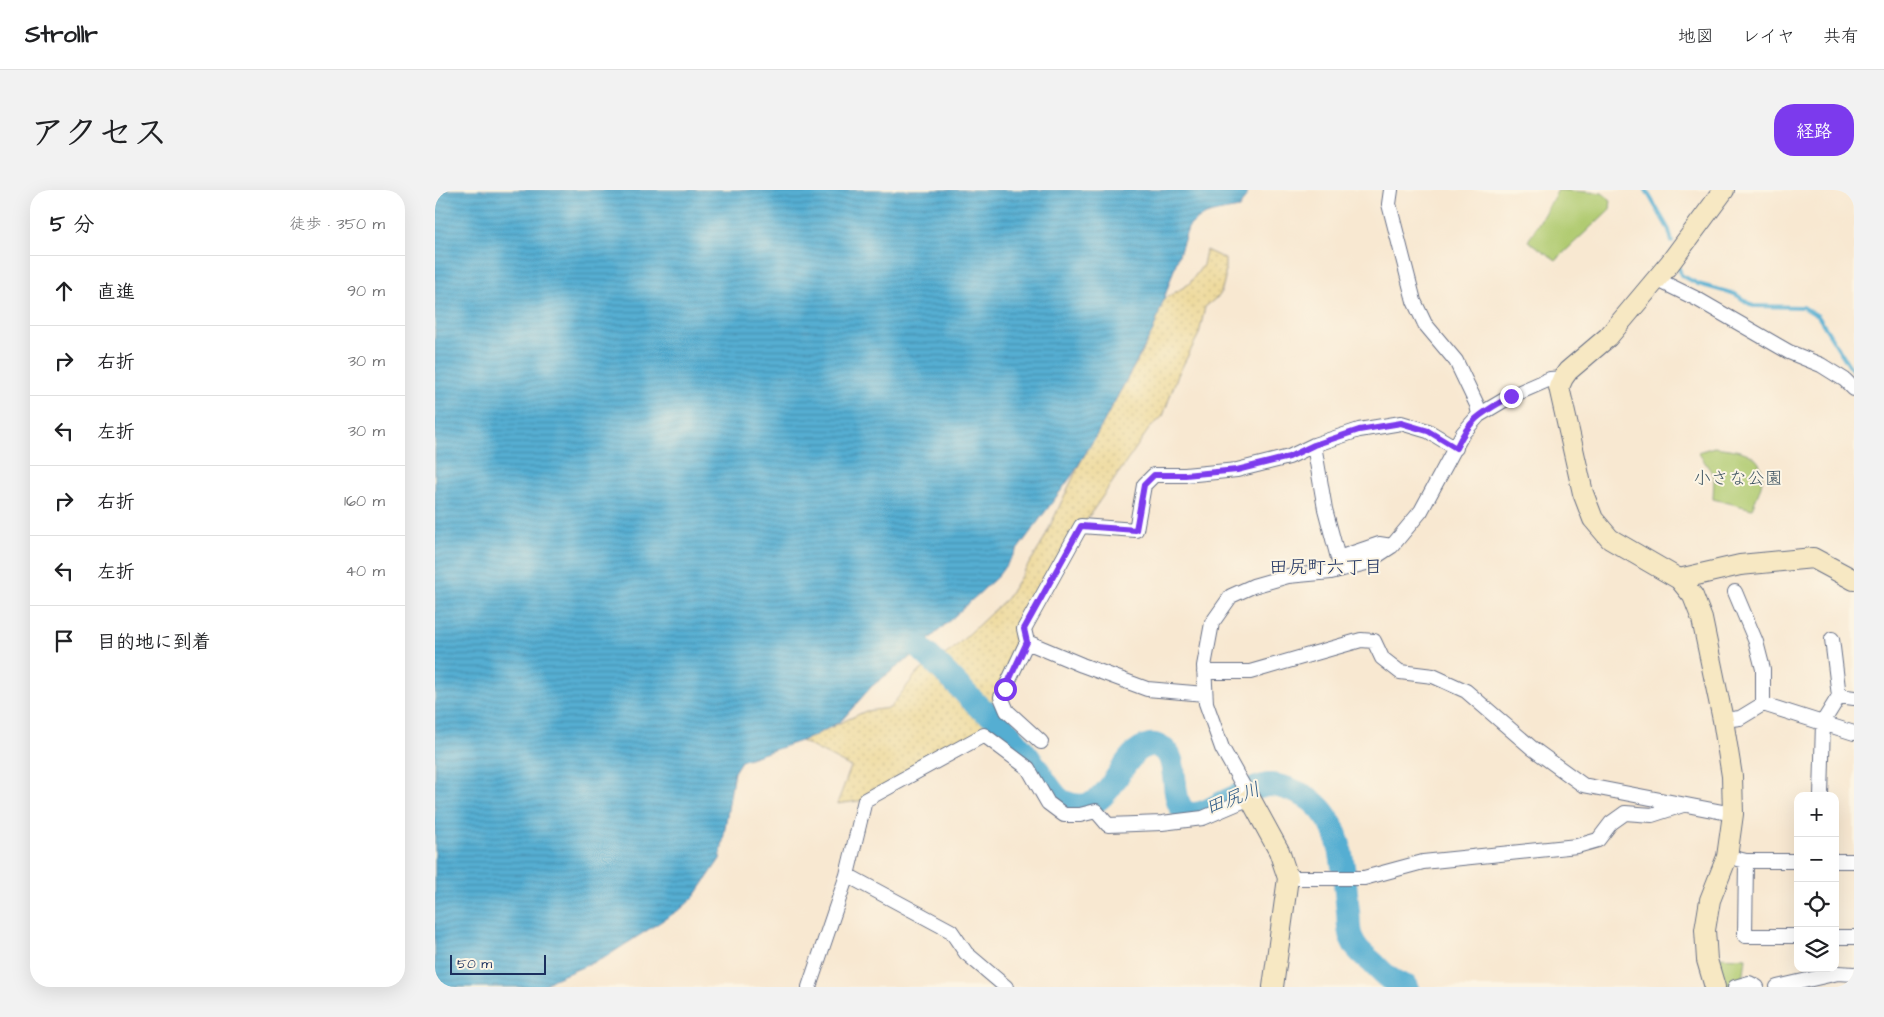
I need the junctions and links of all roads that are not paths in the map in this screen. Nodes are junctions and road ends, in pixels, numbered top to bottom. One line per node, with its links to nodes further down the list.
1 (1391, 190): 6 (street)
2 (1724, 190): 3 (street)
3 (1656, 279): 4 (street); 5 (street)
4 (1563, 378): 6 (street); 10 (street)
5 (1854, 388)
6 (1479, 414): 8 (street)
7 (1314, 445): 8 (street); 9 (street); 14 (street)
8 (1456, 448): 9 (street)
9 (1391, 546): 15 (street)
10 (1679, 579): 11 (street); 20 (street)
11 (1854, 580)
12 (1735, 592): 19 (street)
13 (1832, 639): 17 (street)
14 (1027, 642): 16 (street); 23 (street)
15 (1204, 672): 16 (street); 26 (street)
16 (1205, 694): 24 (street)
17 (1839, 696): 18 (street); 21 (street)
18 (1854, 698)
19 (1763, 704): 20 (street); 21 (street)
20 (1723, 720): 27 (street)
21 (1823, 722): 22 (street); 25 (street)
22 (1854, 733)
23 (1041, 742)
24 (1247, 791): 32 (street); 33 (street)
25 (1821, 792)
26 (1684, 804): 27 (street); 33 (street)
27 (1733, 814): 28 (street)
28 (1736, 859): 29 (street); 34 (street); 41 (street)
29 (1794, 861)
30 (1839, 861): 31 (street)
31 (1854, 861)
32 (847, 875): 38 (street); 39 (street)
33 (1288, 878): 40 (street)
34 (1794, 936)
35 (1839, 937): 36 (street)
36 (1854, 937)
37 (1854, 974): 44 (street)
38 (809, 987)
39 (1006, 987)
40 (1273, 987)
41 (1715, 987)
42 (1735, 987): 43 (street)
43 (1757, 987)
44 (1777, 987)

